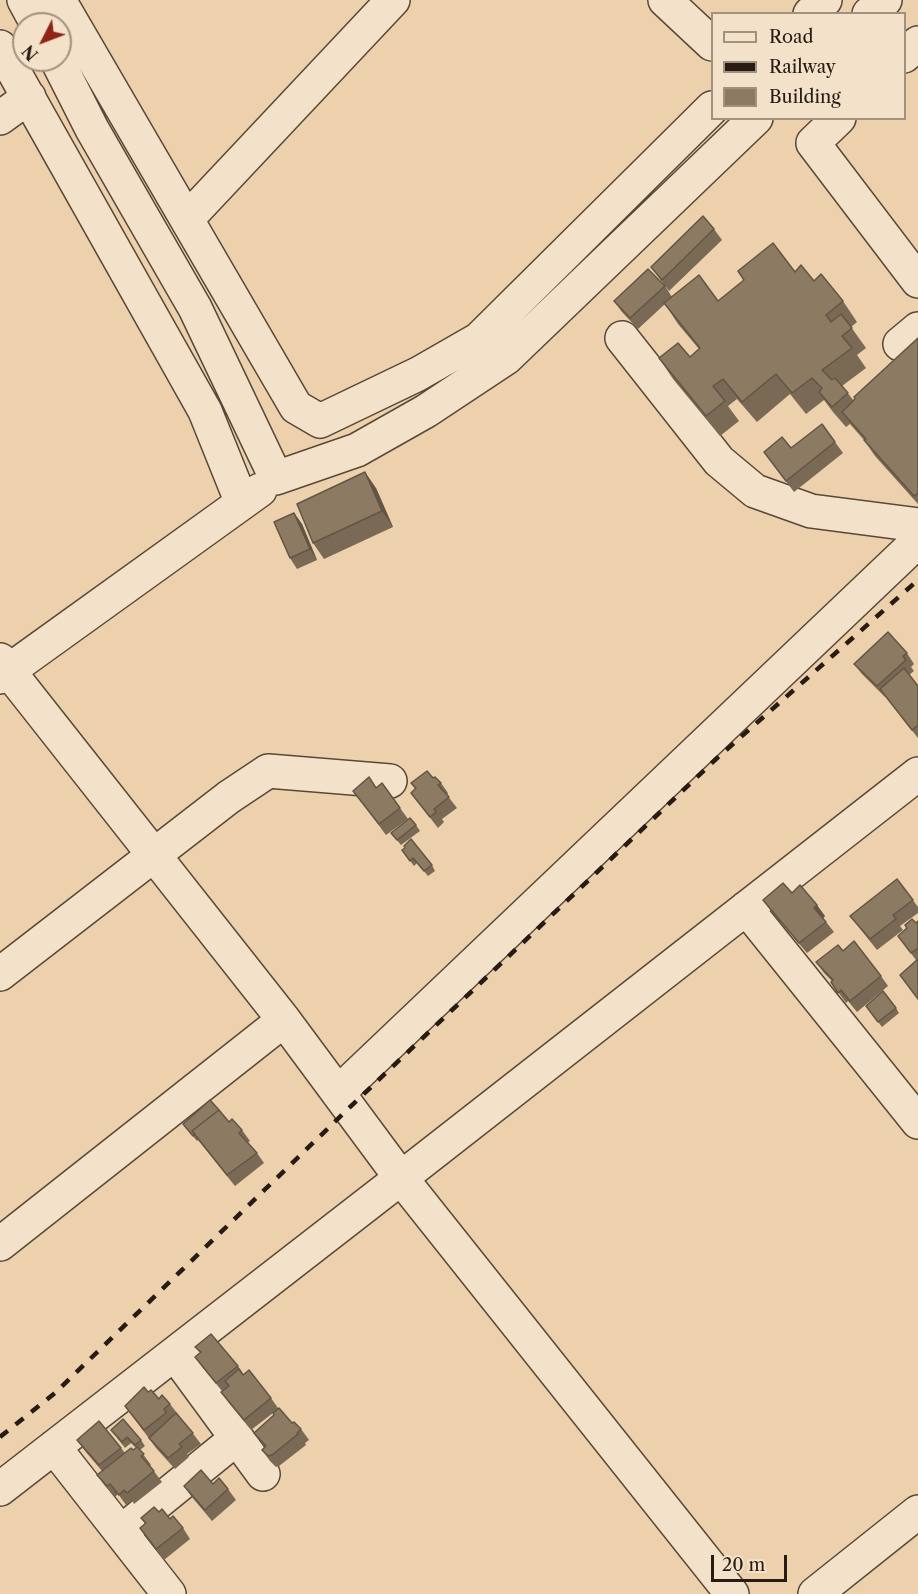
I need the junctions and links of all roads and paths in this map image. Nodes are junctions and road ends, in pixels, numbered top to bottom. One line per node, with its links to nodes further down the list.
1 (59, 0): 18 (street)
2 (393, 0): 18 (street)
3 (665, 0): 8 (street)
4 (825, 0): 6 (street)
5 (885, 0): 7 (street)
6 (812, 12)
7 (871, 12)
8 (711, 43)
9 (918, 43): 11 (street)
10 (0, 47): 13 (street)
11 (906, 54)
12 (63, 72): 21 (street)
13 (29, 97): 15 (street); 22 (street)
14 (711, 109): 18 (street)
15 (0, 118)
16 (754, 120): 21 (street)
17 (837, 120): 19 (street)
18 (187, 219)
19 (918, 281)
20 (622, 338): 23 (street)
21 (276, 478): 22 (street)
22 (242, 503): 25 (street)
23 (918, 525)
24 (918, 541): 32 (street)
25 (3, 669): 28 (street)
26 (918, 774): 29 (street)
27 (390, 781): 28 (street)
28 (153, 854): 30 (street); 31 (street)
29 (746, 908): 33 (street); 34 (street)
30 (0, 974)
31 (284, 1020): 32 (street); 35 (street)
32 (338, 1093): 34 (street)
33 (918, 1122)
34 (401, 1178): 36 (street); 44 (street)
35 (0, 1244)
36 (175, 1354): 37 (street); 38 (street)
37 (237, 1438): 39 (street); 42 (street)
38 (54, 1448): 40 (street); 42 (street)
39 (263, 1474)
40 (0, 1489)
41 (918, 1512): 45 (street)
42 (121, 1532): 43 (street)
43 (169, 1594)
44 (732, 1594)
45 (815, 1594)

